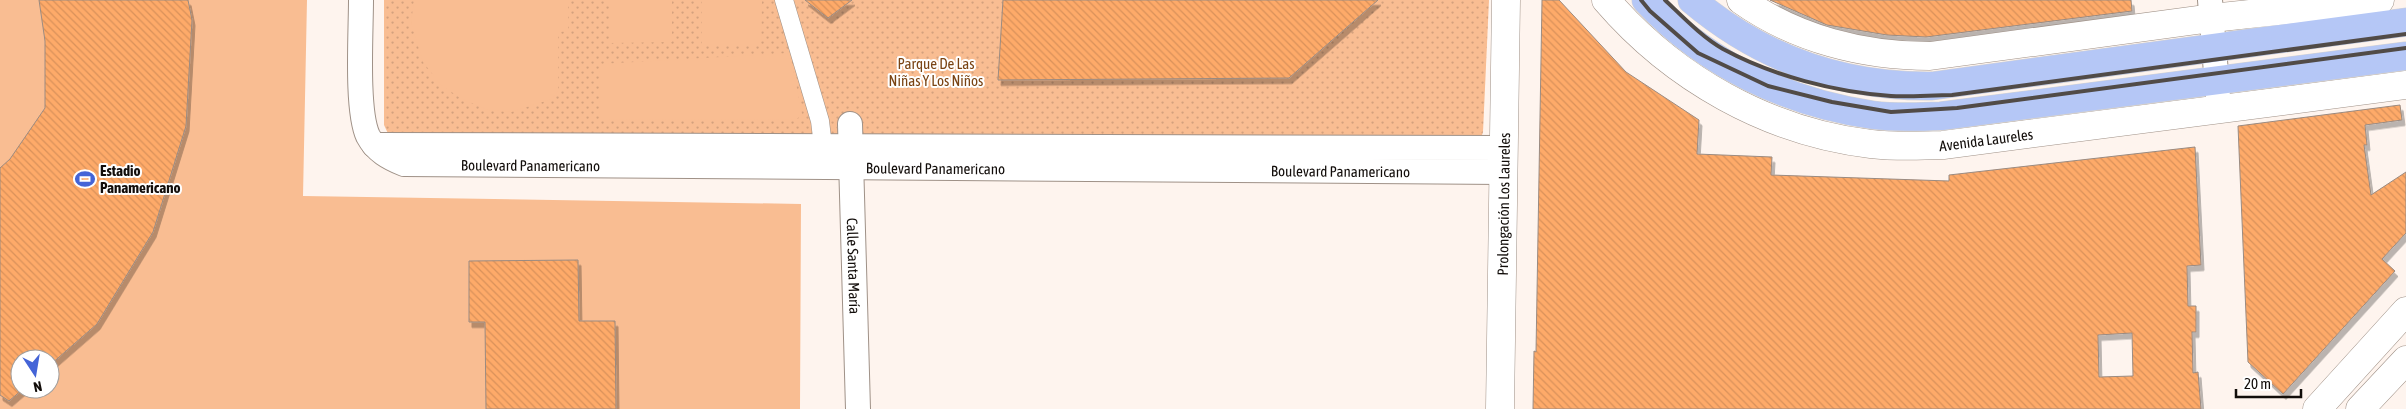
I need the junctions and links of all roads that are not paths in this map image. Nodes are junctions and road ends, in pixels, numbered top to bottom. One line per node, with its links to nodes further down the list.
1 (361, 0): 16 (street, Boulevard Panamericano)
2 (784, 0): 17 (street)
3 (1506, 0): 19 (main road, Prolongación Los Laureles)
4 (1606, 0): 15 (main road, Avenida Laureles)
5 (1646, 0): 13 (main road, Avenida Laureles)
6 (1692, 0): 11 (main road)
7 (1741, 0): 9 (main road)
8 (2380, 0): 9 (main road)
9 (2211, 9): 11 (street)
10 (2406, 22): 11 (main road)
11 (2214, 48): 13 (street)
12 (2406, 56): 13 (main road, Avenida Laureles)
13 (2216, 81): 15 (street)
14 (2406, 85): 15 (main road, Avenida Laureles)
15 (2219, 109)
16 (374, 145): 17 (street, Boulevard Panamericano); 18 (street, Boulevard Panamericano)
17 (823, 146): 18 (street, Boulevard Panamericano)
18 (851, 146): 19 (street, Boulevard Panamericano); 22 (street, Calle Santa María)
19 (1504, 160): 23 (main road, Prolongación Los Laureles)
20 (2406, 311): 24 (main road)
21 (2406, 360): 25 (main road)
22 (858, 409)
23 (1500, 409)
24 (2317, 409)
25 (2360, 409)

